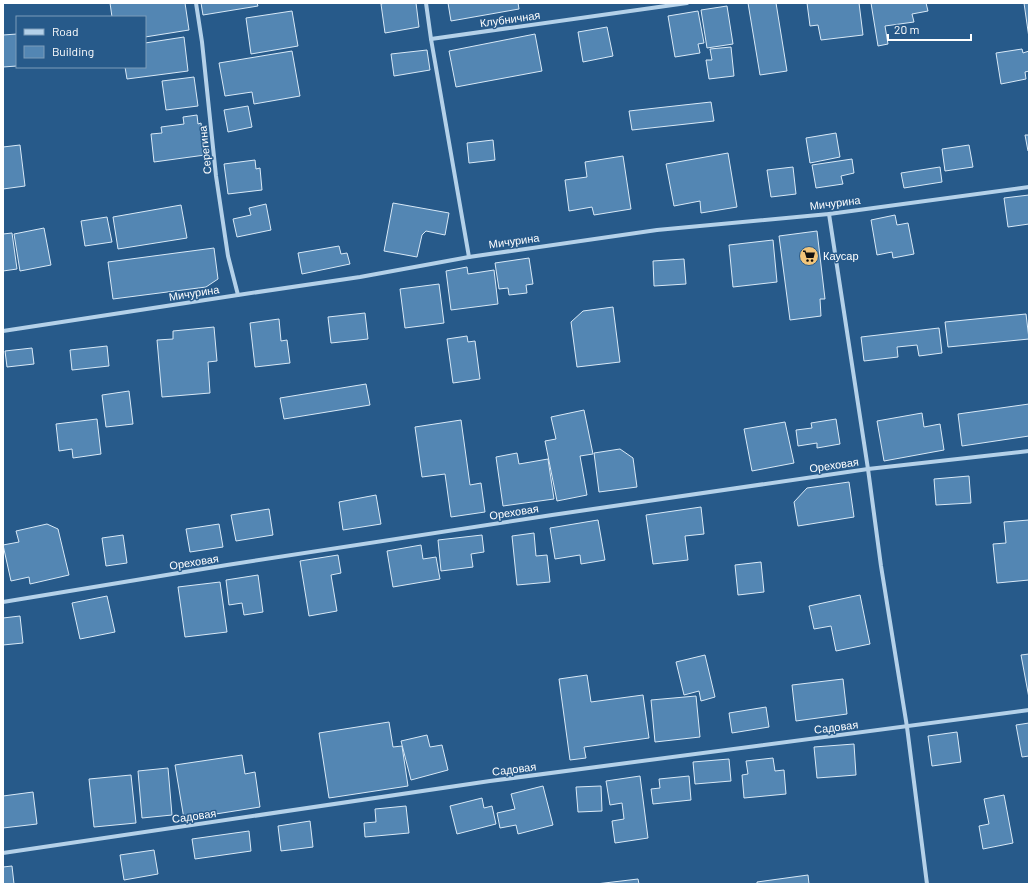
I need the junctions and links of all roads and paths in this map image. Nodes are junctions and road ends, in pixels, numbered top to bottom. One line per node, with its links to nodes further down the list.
1 (196, 3): 8 (street, Серегина)
2 (426, 3): 4 (street)
3 (687, 3): 4 (street, Клубничная)
4 (431, 39): 7 (street)
5 (1029, 187): 6 (street, Мичурина)
6 (829, 214): 7 (street, Мичурина); 11 (street)
7 (469, 257): 8 (street, Мичурина)
8 (238, 295): 9 (street, Мичурина)
9 (3, 332)
10 (1029, 451): 11 (street, Ореховая)
11 (868, 469): 12 (street, Ореховая); 14 (street)
12 (3, 602)
13 (1029, 710): 14 (street, Садовая)
14 (907, 727): 15 (street, Садовая); 16 (street)
15 (3, 853)
16 (927, 884)

